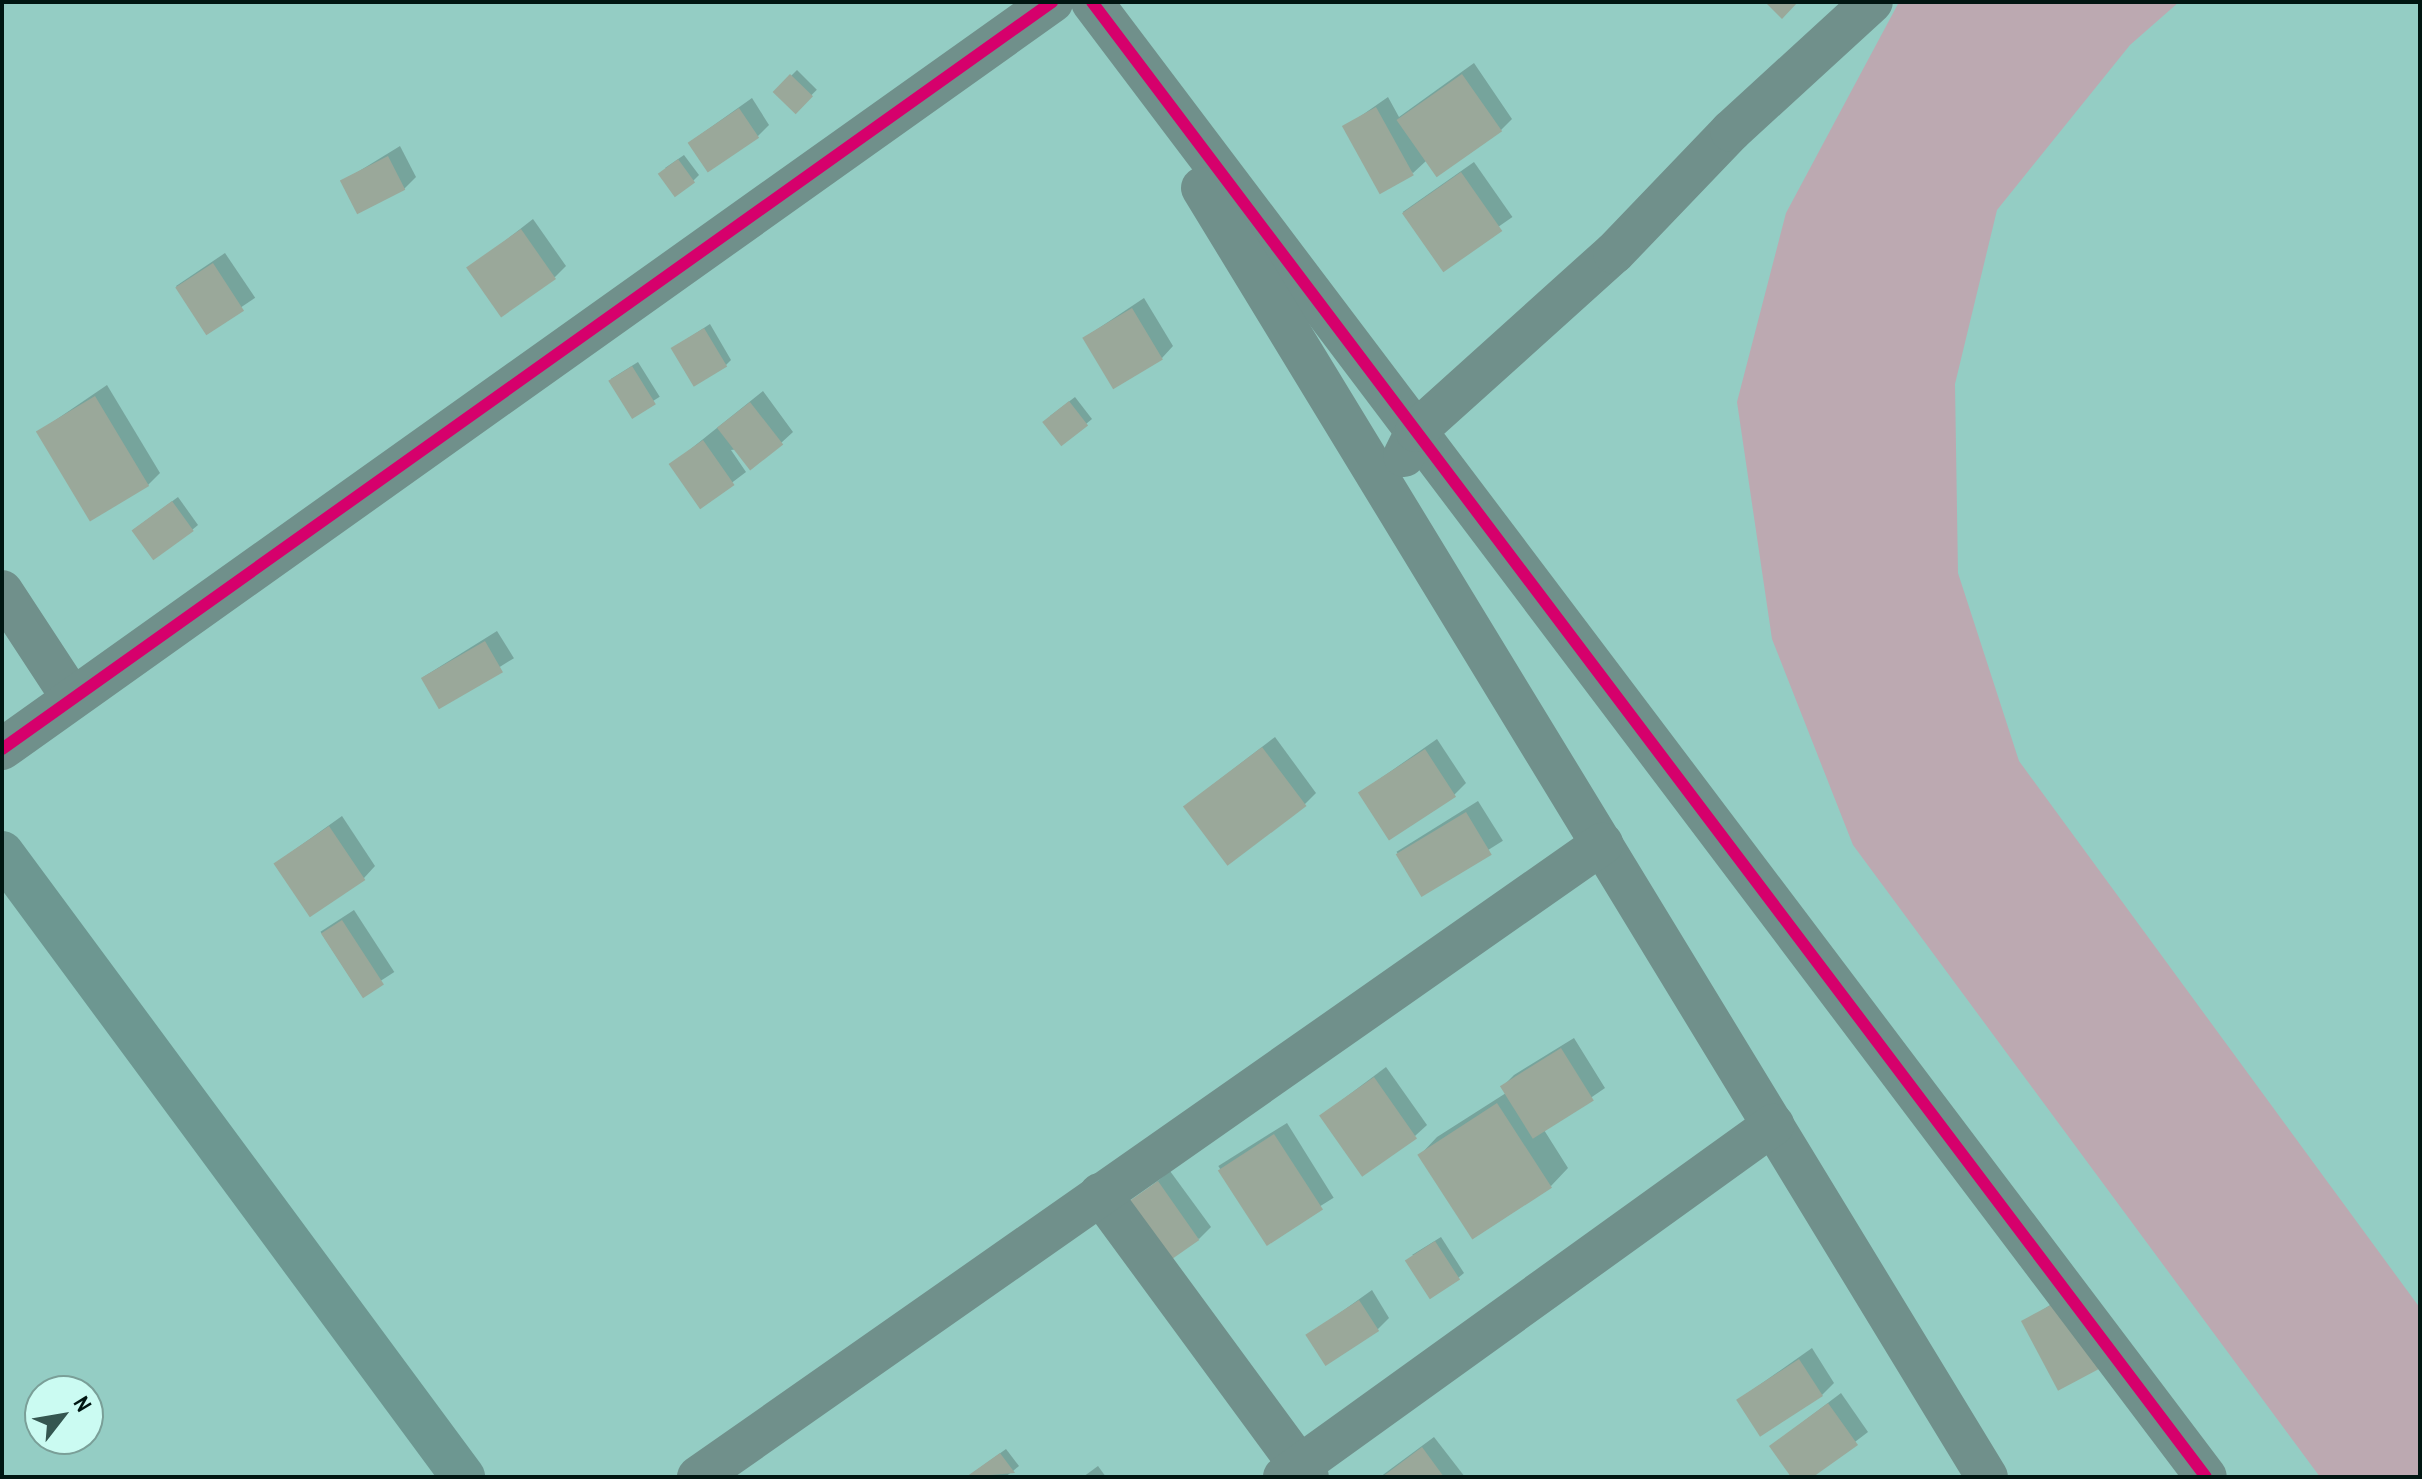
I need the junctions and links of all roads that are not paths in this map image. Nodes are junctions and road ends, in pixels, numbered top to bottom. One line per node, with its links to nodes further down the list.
1 (1052, 2): 7 (street)
2 (1091, 2): 4 (street); 5 (street)
3 (1872, 2): 4 (street)
4 (1416, 431): 5 (street); 17 (street)
5 (1387, 491): 9 (street)
6 (2, 591): 7 (street)
7 (72, 698): 8 (street)
8 (2, 749)
9 (1602, 844): 11 (street); 12 (street)
10 (2, 853): 14 (highway)
11 (1773, 1125): 13 (street); 16 (street)
12 (1100, 1194): 13 (street); 15 (street)
13 (1297, 1473)
14 (463, 1477)
15 (698, 1477)
16 (1987, 1477)
17 (2206, 1477)

